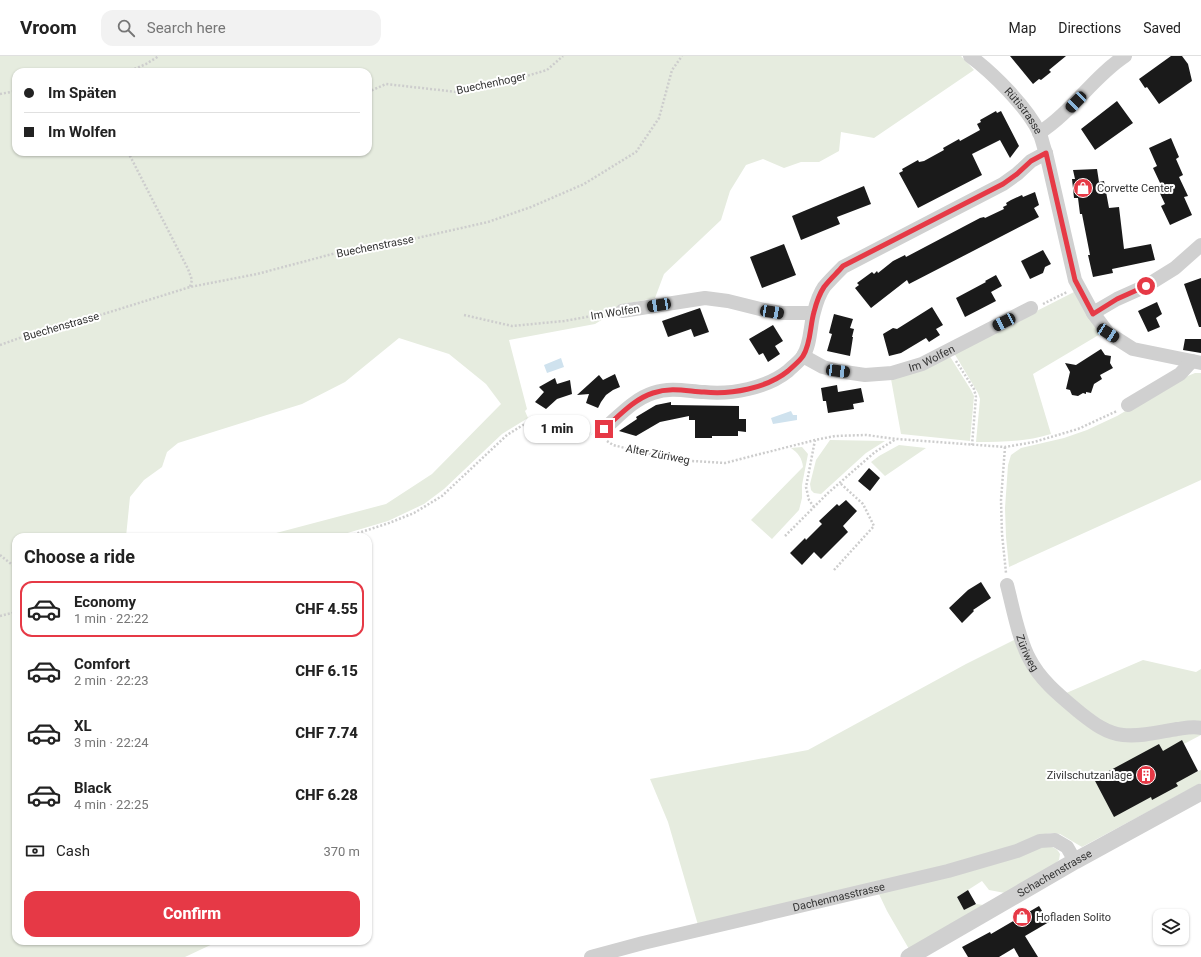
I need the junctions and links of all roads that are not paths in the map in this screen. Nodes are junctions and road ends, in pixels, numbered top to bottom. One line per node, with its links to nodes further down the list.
1 (970, 56): 3 (street, Rütistrasse)
2 (1125, 56): 3 (street)
3 (1039, 133): 4 (street, Rütistrasse)
4 (1046, 153): 8 (street); 9 (street, Rütistrasse)
5 (1201, 245): 9 (street)
6 (1031, 308): 10 (street, Im Wolfen)
7 (622, 311): 8 (street, Im Wolfen)
8 (813, 313): 10 (street)
9 (1093, 314): 11 (street, Rütistrasse)
10 (803, 356): 13 (street)
11 (1196, 362): 12 (street)
12 (1128, 405)
13 (601, 434)
14 (1007, 585): 15 (street, Züriweg)
15 (1201, 728)
16 (1201, 792): 17 (street, Schachenstrasse)
17 (1075, 861): 18 (street, Dachenmasstrasse); 19 (street, Schachenstrasse)
18 (591, 957)
19 (909, 957)

